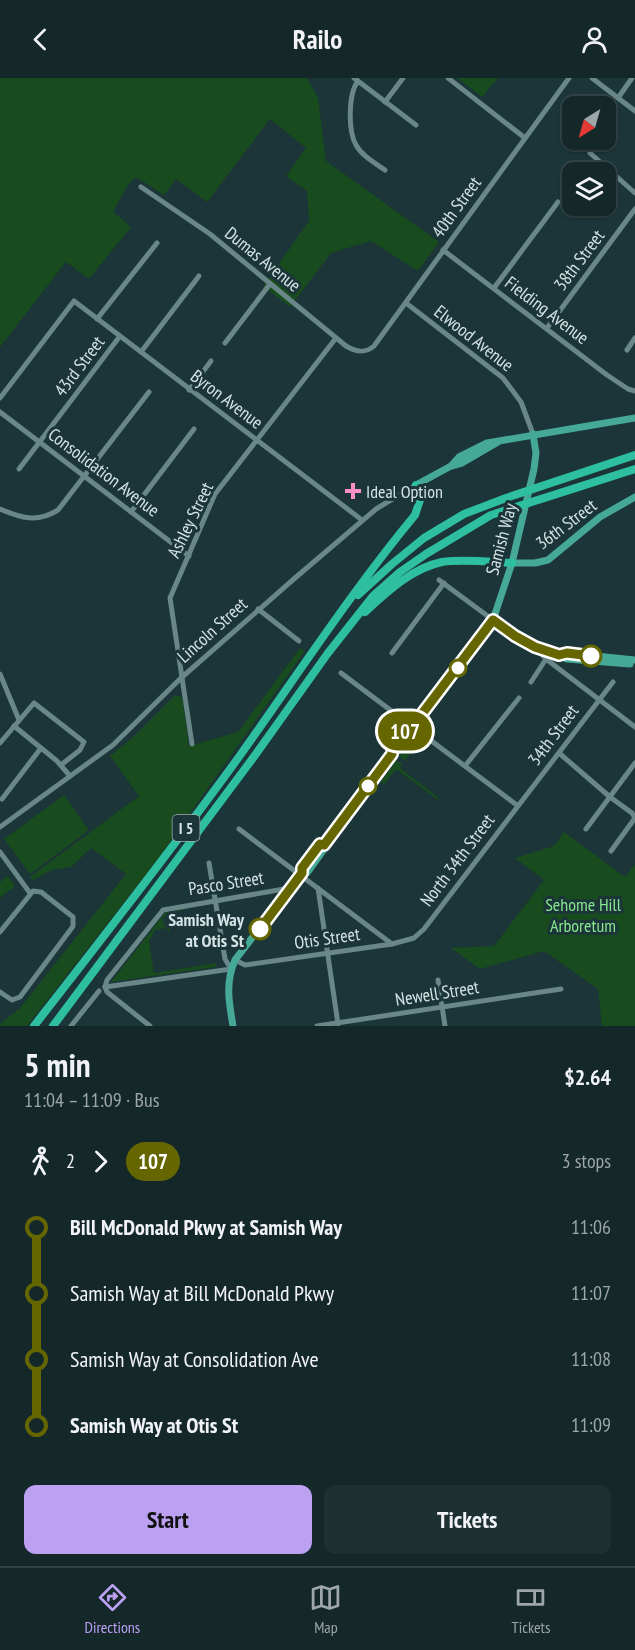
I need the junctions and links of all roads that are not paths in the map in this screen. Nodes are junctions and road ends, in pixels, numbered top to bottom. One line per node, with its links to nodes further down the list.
1 (403, 78): 8 (street)
2 (448, 78): 11 (street)
3 (570, 78): 11 (street, 40th Street)
4 (592, 78): 7 (street)
5 (632, 78): 7 (street)
6 (356, 79): 8 (street); 13 (street)
7 (618, 98): 9 (street)
8 (385, 102): 10 (street)
9 (635, 111)
10 (416, 125)
11 (525, 138): 19 (street, 40th Street)
12 (590, 153): 15 (street)
13 (384, 170)
14 (141, 188): 21 (street, Dumas Avenue)
15 (635, 193)
16 (558, 202): 22 (street)
17 (635, 209): 25 (street, 38th Street)
18 (157, 243): 24 (street)
19 (443, 250): 22 (street, Fielding Avenue); 23 (street, 40th Street)
20 (199, 276): 32 (street)
21 (270, 284): 27 (street, Dumas Avenue); 29 (street)
22 (494, 288): 25 (street, Fielding Avenue)
23 (406, 303): 31 (street, 40th Street); 41 (street, Elwood Avenue)
24 (98, 320): 26 (street, Byron Avenue); 37 (street, Byron Avenue)
25 (547, 328): 36 (street, Fielding Avenue)
26 (120, 336): 32 (street, Byron Avenue); 43 (street, 43rd Street)
27 (336, 338): 31 (street, Dumas Avenue); 42 (street, Ashley Street)
28 (635, 338): 30 (street)
29 (225, 343)
30 (627, 350)
31 (365, 351)
32 (141, 352): 34 (street, Byron Avenue)
33 (211, 361): 34 (street)
34 (189, 390): 42 (street, Byron Avenue)
35 (149, 392): 47 (street)
36 (635, 392)
37 (0, 398)
38 (0, 412): 43 (street, Consolidation Avenue)
39 (635, 418): 41 (main road)
40 (194, 429): 51 (street)
41 (533, 434): 48 (main road, Lincoln Street); 54 (main road, Samish Way)
42 (257, 441): 52 (street, Byron Avenue); 53 (street, Ashley Street)
43 (40, 442): 45 (street, 43rd Street); 47 (street, Consolidation Avenue)
44 (635, 455): 57 (highway, I 5)
45 (19, 469)
46 (635, 469): 60 (highway, I 5)
47 (85, 477): 50 (street); 51 (street, Consolidation Avenue)
48 (416, 485): 52 (street, Lincoln Street); 57 (highway)
49 (635, 496): 54 (main road, 36th Street)
50 (0, 508)
51 (131, 512): 53 (street, Consolidation Avenue)
52 (362, 520): 55 (street, Lincoln Street)
53 (189, 556): 66 (street, Ashley Street)
54 (512, 563): 56 (main road, Samish Way); 60 (highway)
55 (258, 609): 58 (street); 66 (street, Lincoln Street)
56 (493, 620): 59 (main road); 61 (street); 73 (main road, Samish Way)
57 (332, 626): 110 (highway, I 5)
58 (299, 641)
59 (535, 647): 62 (street); 63 (main road)
60 (328, 653): 111 (highway, I 5)
61 (392, 653)
62 (546, 659): 67 (street); 70 (street)
63 (635, 662)
64 (341, 673): 73 (street)
65 (1, 675): 71 (street)
66 (182, 678): 76 (street); 82 (street, Lincoln Street)
67 (531, 682)
68 (613, 682): 70 (street, 34th Street)
69 (519, 698): 81 (street)
70 (599, 700): 74 (street); 78 (street, 34th Street)
71 (19, 720): 72 (street); 80 (street)
72 (14, 726): 75 (street); 77 (street)
73 (412, 727): 81 (street); 93 (main road, Samish Way)
74 (635, 727)
75 (0, 743)
76 (192, 744)
77 (41, 748): 80 (street); 84 (street)
78 (559, 753): 83 (street); 85 (street, 34th Street)
79 (635, 763): 83 (street)
80 (61, 765): 82 (street)
81 (465, 766): 85 (street)
82 (70, 776): 87 (street, Lincoln Street)
83 (610, 797): 86 (street); 89 (street)
84 (3, 799)
85 (518, 806): 99 (street, North 34th Street)
86 (634, 814): 90 (street)
87 (0, 827)
88 (239, 829): 93 (street)
89 (586, 829)
90 (611, 851)
91 (0, 852): 96 (street)
92 (209, 863): 97 (street)
93 (301, 874): 94 (main road, Samish Way); 95 (street)
94 (290, 888): 97 (street, Pasco Street); 102 (main road, Samish Way)
95 (318, 888): 100 (street); 101 (street)
96 (30, 892): 98 (street); 107 (street)
97 (215, 900): 103 (street); 105 (street, Pasco Street)
98 (0, 932)
99 (421, 933): 100 (street, Otis Street)
100 (392, 944): 101 (street, Otis Street)
101 (327, 953): 102 (street, Otis Street); 109 (street)
102 (236, 960): 103 (main road, Samish Way)
103 (231, 969): 105 (street); 114 (main road)
104 (438, 980): 108 (street)
105 (102, 989): 112 (street); 113 (street)
106 (561, 990): 108 (street, Newell Street)
107 (0, 992)
108 (442, 1007): 109 (street, Newell Street); 116 (street)
109 (338, 1024): 115 (street, Newell Street)
110 (34, 1026)
111 (52, 1026)
112 (72, 1026)
113 (150, 1026)
114 (233, 1026)
115 (317, 1026)
116 (445, 1026)

